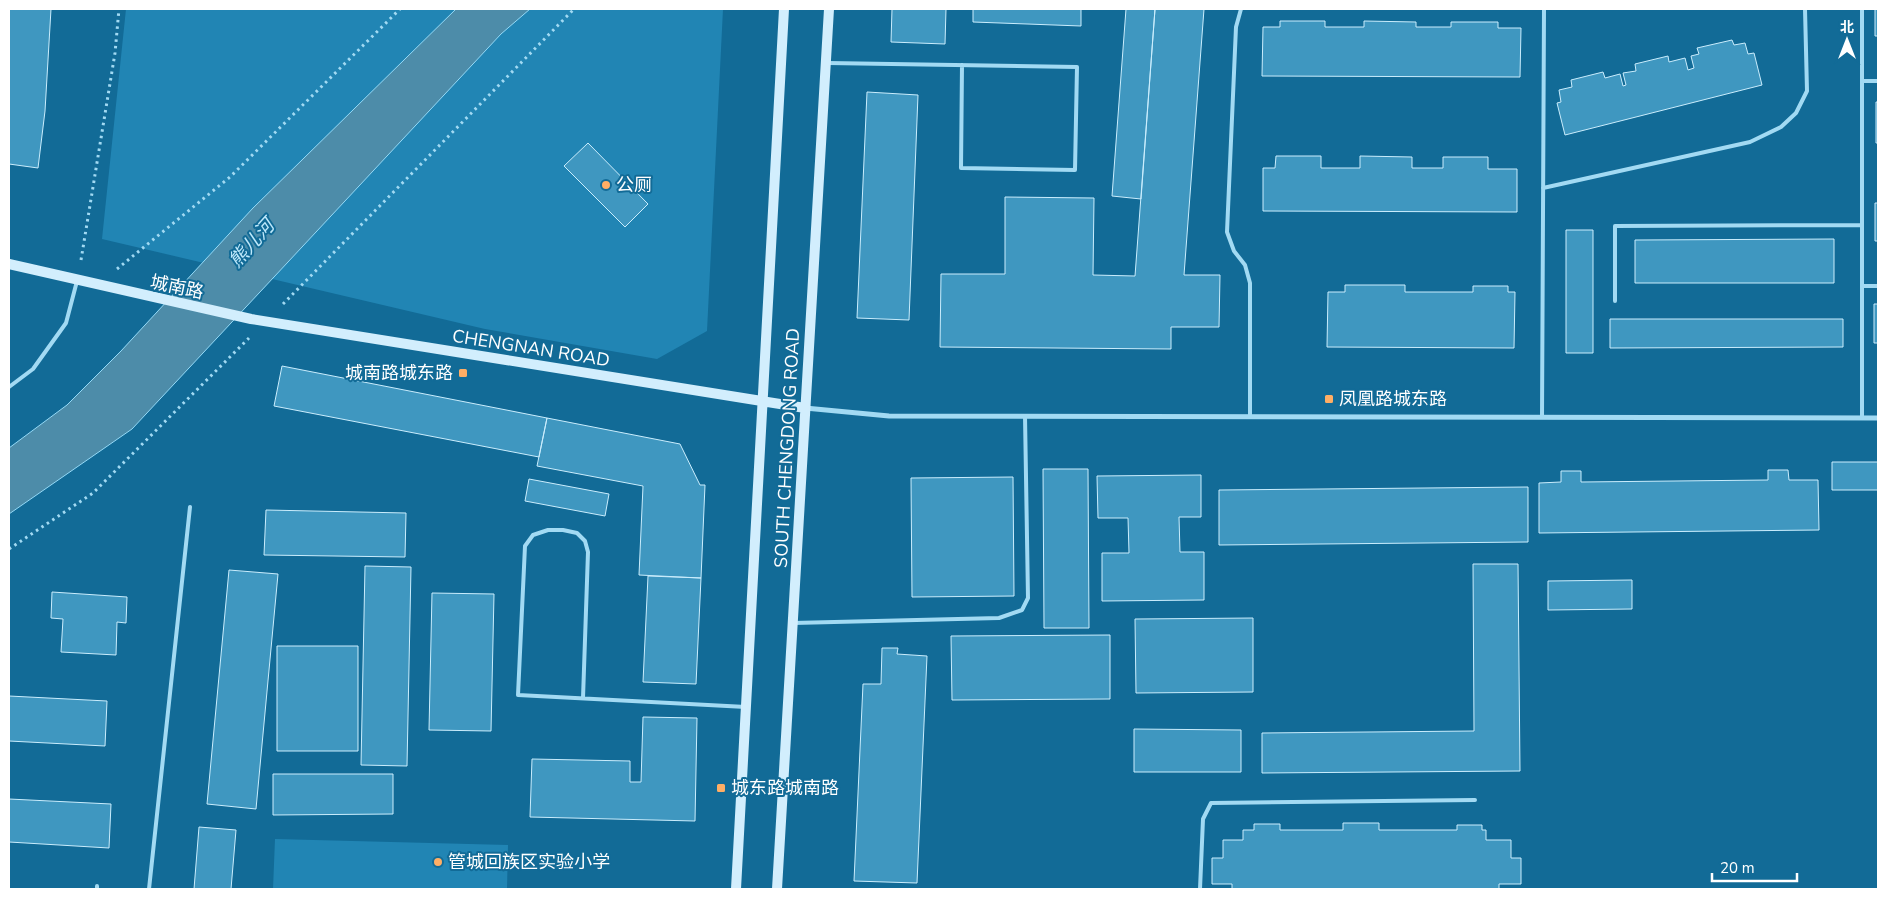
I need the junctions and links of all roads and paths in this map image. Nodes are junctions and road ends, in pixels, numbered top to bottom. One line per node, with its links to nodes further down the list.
1 (119, 9): 17 (path)
2 (400, 9): 18 (path)
3 (574, 9): 23 (path)
4 (784, 9): 25 (main road, SOUTH CHENGDONG ROAD)
5 (829, 9): 10 (main road, SOUTH CHENGDONG ROAD)
6 (1242, 9): 28 (lane)
7 (1544, 9): 14 (lane)
8 (1805, 9): 14 (lane)
9 (1862, 9): 12 (lane)
10 (826, 62): 11 (lane); 26 (main road, SOUTH CHENGDONG ROAD)
11 (962, 65): 11 (lane)
12 (1862, 81): 13 (lane); 15 (lane)
13 (1878, 81)
14 (1543, 188): 29 (lane)
15 (1862, 225): 19 (lane); 21 (lane)
16 (9, 264): 17 (main road)
17 (78, 280): 18 (main road); 24 (lane)
18 (97, 285): 22 (main road, 城南路)
19 (1862, 286): 20 (lane); 30 (lane)
20 (1878, 286)
21 (1615, 300)
22 (251, 320): 23 (main road, CHENGNAN ROAD)
23 (265, 322): 25 (main road, CHENGNAN ROAD); 33 (path)
24 (9, 387)
25 (763, 402): 26 (main road, CHENGNAN ROAD); 36 (main road, SOUTH CHENGDONG ROAD)
26 (806, 408): 27 (street); 34 (main road, SOUTH CHENGDONG ROAD)
27 (1025, 416): 28 (street); 34 (lane)
28 (1250, 417): 29 (street)
29 (1542, 417): 30 (street)
30 (1862, 418): 31 (street)
31 (1878, 418)
32 (190, 507): 38 (lane)
33 (9, 549)
34 (793, 623): 40 (main road, SOUTH CHENGDONG ROAD)
35 (583, 698): 35 (lane); 36 (lane)
36 (746, 707): 39 (main road, SOUTH CHENGDONG ROAD)
37 (1475, 800): 41 (lane)
38 (149, 889)
39 (736, 889)
40 (777, 889)
41 (1200, 889)

